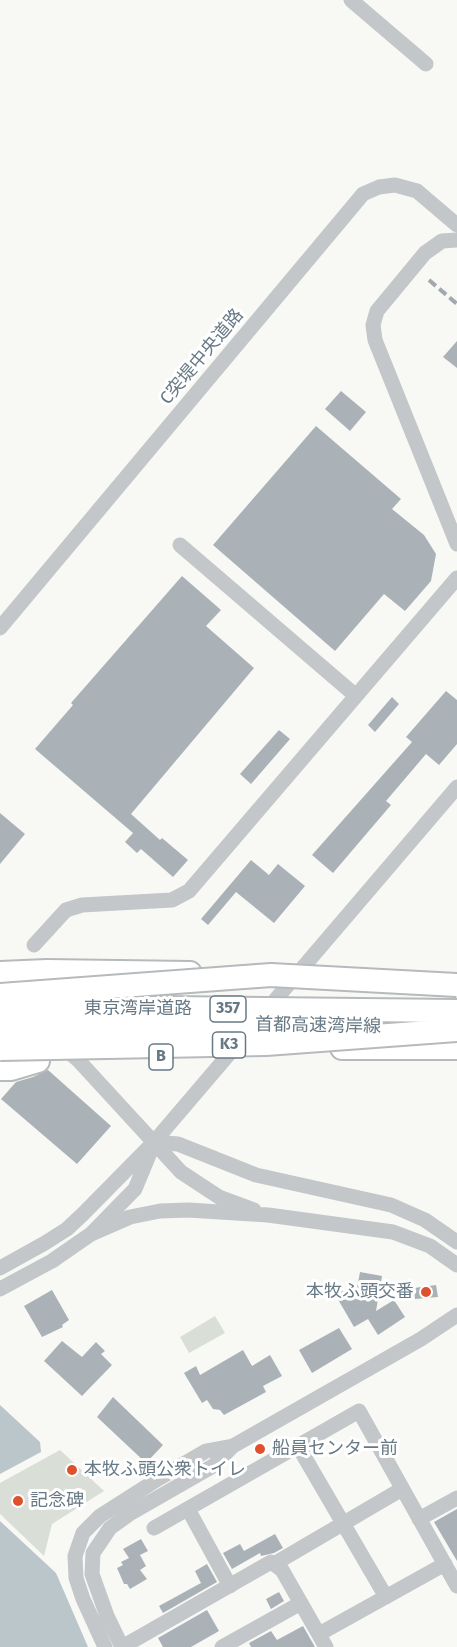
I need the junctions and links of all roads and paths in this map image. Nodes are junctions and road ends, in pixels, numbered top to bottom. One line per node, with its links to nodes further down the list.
1 (351, 0): 2 (street)
2 (426, 64)
3 (457, 225): 8 (street, C突堤中央道路)
4 (457, 240): 5 (street)
5 (457, 544)
6 (180, 545): 9 (street)
7 (457, 578): 9 (street)
8 (0, 628)
9 (356, 696): 11 (street)
10 (457, 787): 32 (street)
11 (34, 945)
12 (0, 973): 13 (highway, bridge)
13 (271, 975): 15 (highway, bridge); 16 (highway, bridge)
14 (0, 981): 17 (highway, bridge)
15 (457, 985)
16 (0, 993): 32 (street)
17 (457, 999)
18 (0, 1004): 19 (highway, 首都高速湾岸線)
19 (457, 1005)
20 (0, 1011): 21 (highway, 東京湾岸道路 / 357, bridge)
21 (457, 1011)
22 (0, 1021): 23 (highway, 東京湾岸道路 / 357)
23 (457, 1021)
24 (0, 1028): 25 (highway, 首都高速湾岸線 / B, bridge); 28 (highway, bridge)
25 (457, 1028): 27 (highway, K3, bridge)
26 (457, 1048): 28 (highway)
27 (0, 1049)
28 (323, 1049): 29 (highway, B)
29 (38, 1061): 30 (highway, B); 31 (highway)
30 (0, 1062)
31 (0, 1069)
32 (154, 1142): 33 (street); 34 (street); 35 (street); 37 (street)
33 (268, 1215): 34 (street); 36 (street)
34 (91, 1234): 38 (street)
35 (457, 1242)
36 (457, 1265)
37 (0, 1268)
38 (0, 1289)
39 (457, 1315): 40 (street)
40 (233, 1446): 55 (street); 56 (street)
41 (298, 1446): 42 (street); 44 (street); 46 (street)
42 (402, 1489): 45 (street); 46 (street)
43 (457, 1498): 45 (street)
44 (188, 1509): 47 (street); 50 (street)
45 (419, 1519): 49 (street)
46 (344, 1524): 48 (street); 52 (street)
47 (154, 1528)
48 (274, 1564): 50 (street); 53 (street)
49 (445, 1564): 51 (street); 52 (street)
50 (230, 1586): 56 (street)
51 (457, 1586)
52 (386, 1597): 54 (street)
53 (301, 1603): 54 (street); 57 (street)
54 (323, 1641)
55 (105, 1647)
56 (122, 1647)
57 (222, 1647)

